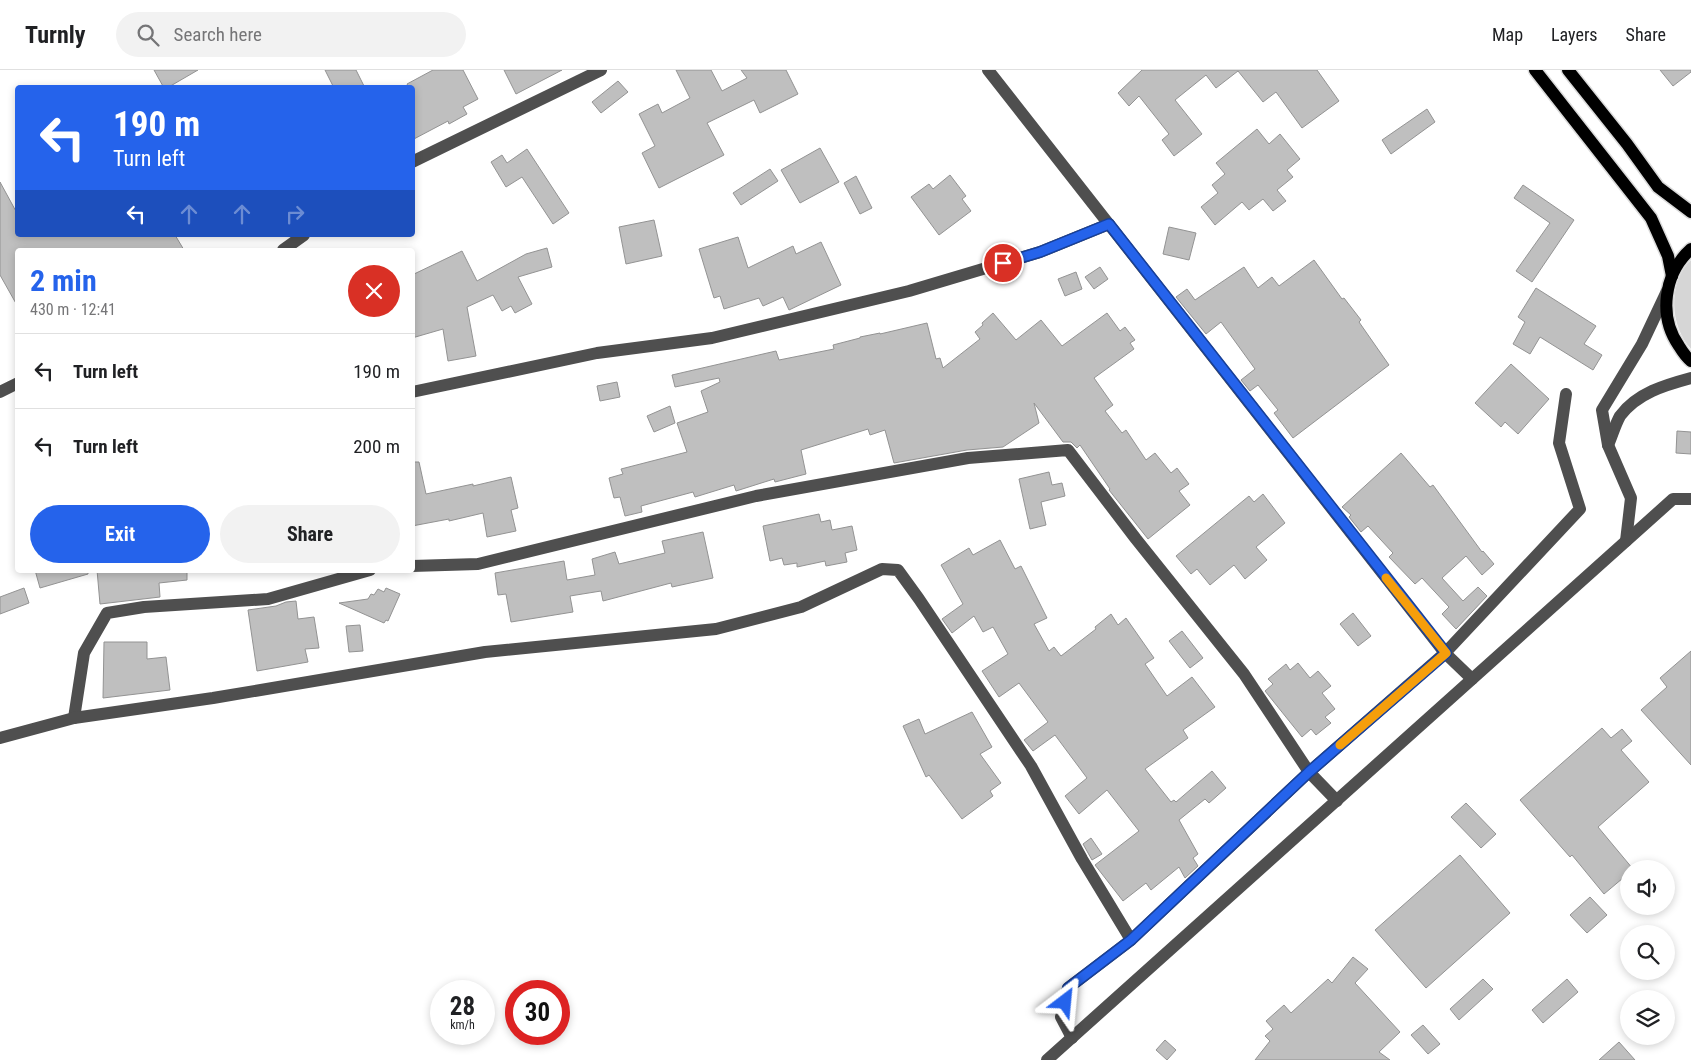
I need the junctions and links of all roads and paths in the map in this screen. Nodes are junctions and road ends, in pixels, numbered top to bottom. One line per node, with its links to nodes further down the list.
1 (601, 70): 5 (street)
2 (988, 70): 7 (street)
3 (1535, 70): 11 (main road)
4 (1568, 70): 6 (main road)
5 (415, 161)
6 (1691, 212)
7 (1109, 224): 16 (street); 24 (street)
8 (301, 237): 9 (street)
9 (287, 248)
10 (1691, 250): 11 (main road)
11 (1672, 276): 12 (main road)
12 (1668, 290): 13 (main road); 19 (street)
13 (1691, 361)
14 (1691, 378): 19 (street)
15 (15, 384): 17 (street)
16 (415, 391)
17 (0, 392)
18 (1566, 394): 24 (street)
19 (1608, 445): 21 (street)
20 (1691, 499): 21 (street)
21 (1626, 541): 25 (street)
22 (415, 566): 28 (street)
23 (359, 573): 26 (street)
24 (1446, 653): 25 (street); 28 (street)
25 (1472, 679): 29 (street)
26 (74, 718): 27 (street); 30 (street)
27 (0, 738)
28 (1309, 772): 29 (street); 30 (street)
29 (1337, 801): 31 (street)
30 (1131, 940): 31 (street)
31 (1072, 1038): 32 (street)
32 (1047, 1060)

